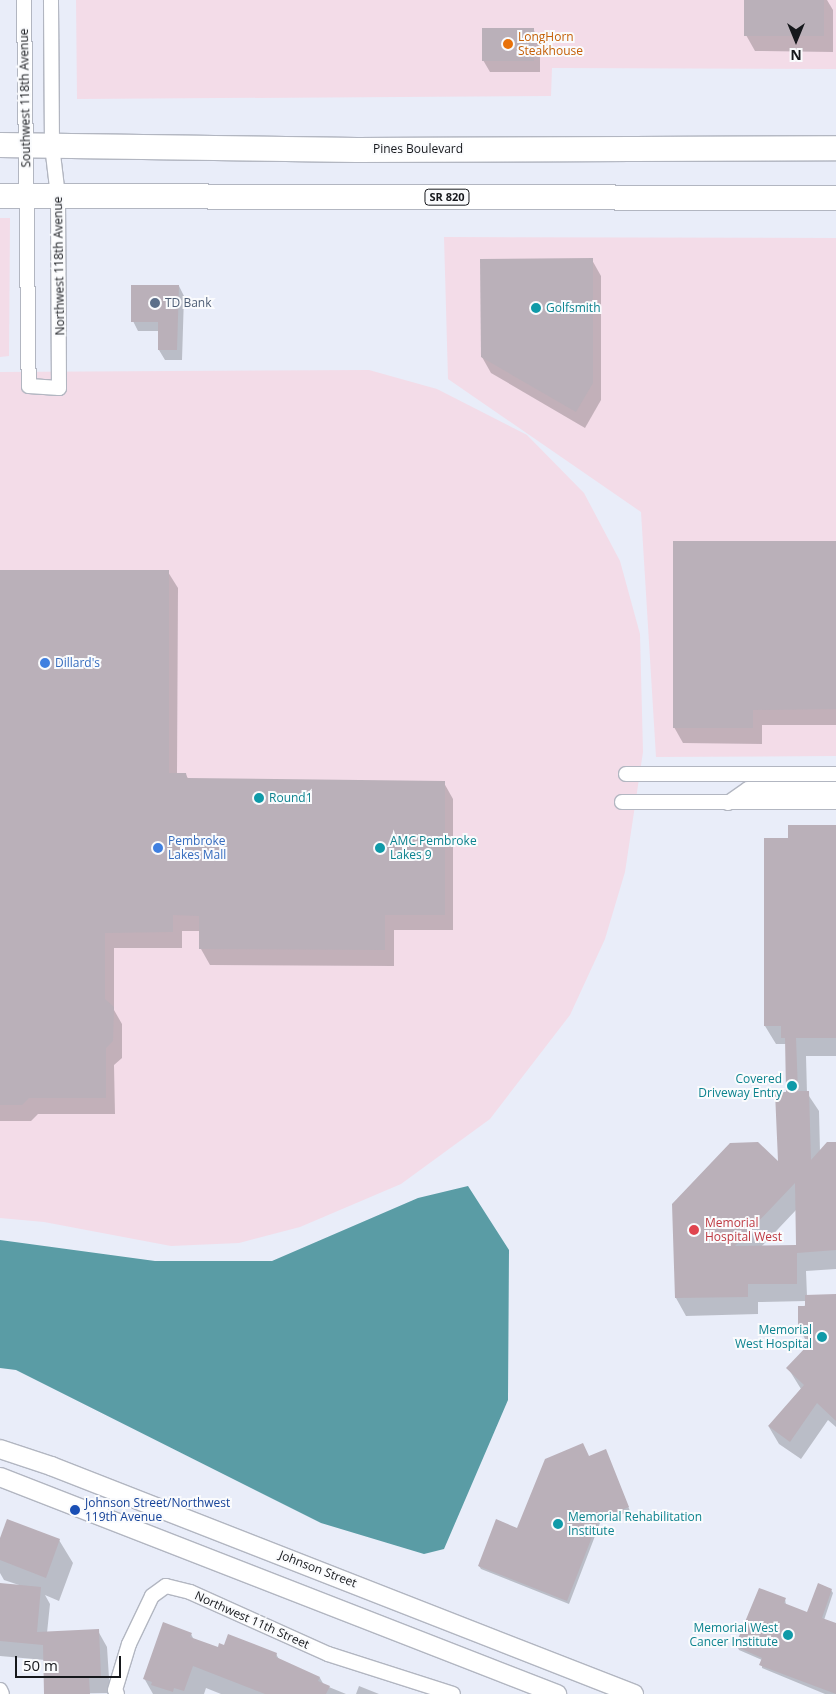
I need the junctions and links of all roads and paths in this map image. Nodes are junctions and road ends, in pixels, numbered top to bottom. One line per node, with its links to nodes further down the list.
1 (24, 0): 4 (street, Southwest 118th Avenue)
2 (51, 0): 5 (street)
3 (0, 145): 4 (highway, Pines Boulevard)
4 (25, 145): 5 (highway, Pines Boulevard); 8 (street, Southwest 118th Avenue)
5 (52, 146): 6 (highway, Pines Boulevard); 9 (street, Northwest 118th Avenue)
6 (836, 148)
7 (0, 196): 8 (highway, SR 820)
8 (26, 196): 9 (highway, SR 820); 9 (street, Northwest 118th Avenue)
9 (58, 196): 10 (highway, SR 820)
10 (836, 198)
11 (626, 774): 12 (street)
12 (836, 774)
13 (778, 789): 14 (street); 16 (street); 18 (street)
14 (836, 789)
15 (622, 802): 16 (street)
16 (728, 802): 18 (street)
17 (836, 802): 18 (street)
18 (769, 803)
19 (0, 1449): 26 (street, Johnson Street)
20 (0, 1477): 25 (street)
21 (0, 1690): 22 (street)
22 (2, 1694)
23 (117, 1694): 24 (street, Northwest 11th Street)
24 (453, 1694)
25 (557, 1694)
26 (634, 1694)

